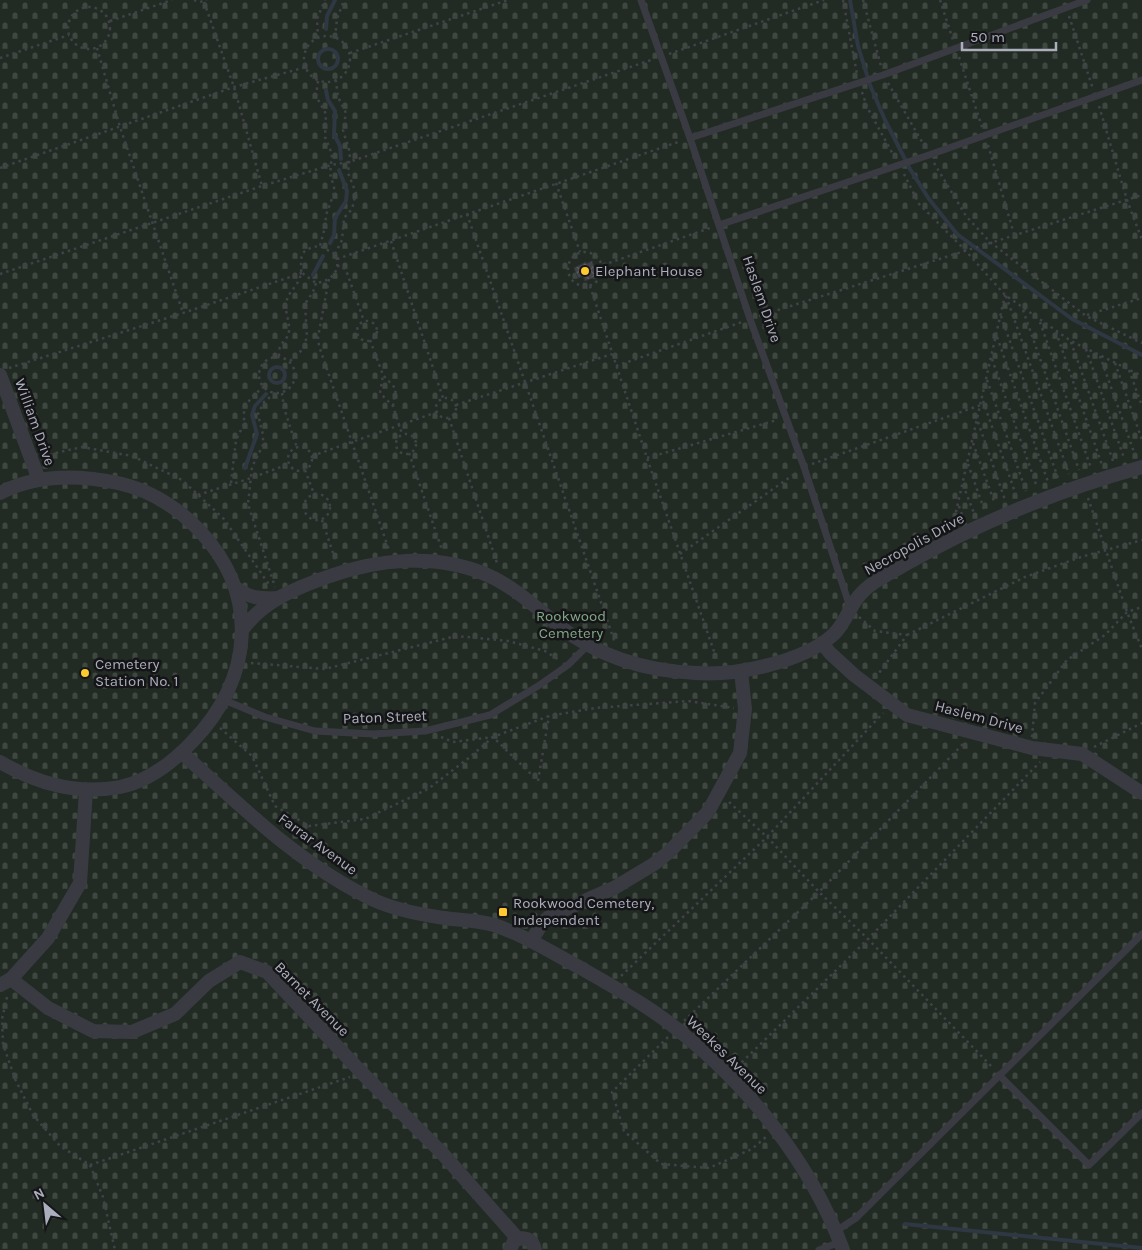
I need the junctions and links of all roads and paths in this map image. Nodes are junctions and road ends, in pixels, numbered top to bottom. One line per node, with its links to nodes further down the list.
1 (172, 0): 14 (path)
2 (194, 0): 12 (path)
3 (325, 0): 17 (path)
4 (344, 0): 16 (path)
5 (508, 0): 20 (path)
6 (641, 0): 21 (lane, Haslem Drive)
7 (824, 0): 21 (path)
8 (844, 0): 28 (path)
9 (863, 0): 24 (path)
10 (940, 0): 19 (path)
11 (1087, 0): 13 (lane)
12 (205, 1): 29 (path)
13 (1066, 7): 19 (lane); 30 (path)
14 (110, 20): 15 (path); 18 (path)
15 (69, 35): 18 (path); 22 (path)
16 (335, 37): 17 (path); 20 (path)
17 (318, 38): 23 (path)
18 (97, 48): 31 (path)
19 (956, 48): 24 (lane); 32 (path)
20 (350, 52): 27 (path)
21 (661, 57): 33 (lane, Haslem Drive); 35 (path)
22 (0, 58)
23 (306, 67): 26 (path); 29 (path)
24 (883, 75): 28 (lane); 34 (path)
25 (1142, 80): 30 (lane)
26 (318, 81): 27 (path); 37 (path)
27 (336, 81): 35 (path)
28 (858, 83): 33 (lane); 36 (path)
29 (234, 87): 31 (path); 40 (path)
30 (1096, 98): 32 (lane); 42 (path)
31 (120, 127): 38 (path); 44 (path)
32 (985, 136): 34 (lane); 46 (path)
33 (690, 138): 39 (path); 45 (lane, Haslem Drive)
34 (929, 155): 36 (lane); 49 (path)
35 (349, 162): 37 (path); 53 (path)
36 (899, 165): 45 (lane); 51 (path)
37 (331, 166): 40 (path); 50 (path)
38 (0, 168)
39 (556, 184): 43 (path); 52 (path)
40 (262, 186): 44 (path)
41 (1142, 195): 42 (path)
42 (1126, 200): 46 (path); 48 (path)
43 (468, 214): 47 (path); 89 (path)
44 (153, 222): 58 (path); 65 (path)
45 (719, 225): 55 (path); 68 (lane, Haslem Drive)
46 (1014, 234): 49 (path)
47 (391, 240): 54 (path); 93 (path)
48 (1142, 240)
49 (990, 242): 51 (path); 67 (path)
50 (320, 246): 53 (path); 57 (path)
51 (965, 250): 62 (path); 68 (path)
52 (580, 252): 55 (path); 61 (path)
53 (335, 254): 54 (path)
54 (337, 259): 56 (path)
55 (602, 265): 61 (path)
56 (337, 266): 59 (path); 70 (path)
57 (302, 273): 60 (path); 65 (path); 78 (path)
58 (0, 274)
59 (329, 279): 60 (path); 106 (path)
60 (316, 283): 81 (path)
61 (590, 286): 77 (path)
62 (1005, 295): 64 (path); 66 (path); 123 (path)
63 (1142, 298): 67 (path)
64 (1023, 308): 69 (path); 122 (path)
65 (183, 313): 85 (path)
66 (1001, 314): 72 (path); 125 (path)
67 (1086, 316): 75 (path)
68 (750, 319): 83 (path); 101 (lane, Haslem Drive)
69 (1039, 320): 71 (path); 120 (path)
70 (364, 321): 73 (path); 73 (path)
71 (1055, 331): 74 (path); 118 (path)
72 (996, 336): 80 (path); 127 (path)
73 (370, 340): 86 (path)
74 (1071, 341): 76 (path); 114 (path)
75 (1142, 343)
76 (1086, 349): 79 (path); 112 (path)
77 (612, 354): 83 (path); 89 (path)
78 (279, 356): 81 (path); 90 (path)
79 (1100, 356): 82 (path); 115 (path)
80 (992, 357): 88 (path); 131 (path)
81 (290, 361): 92 (path)
82 (1115, 363): 84 (path); 105 (path)
83 (616, 366): 111 (path)
84 (1129, 370): 87 (path); 98 (path)
85 (5, 371): 113 (street, William Drive)
86 (383, 375): 97 (path); 97 (path)
87 (1142, 376)
88 (987, 378): 94 (path); 132 (path)
89 (525, 381): 95 (path); 163 (path)
90 (263, 386): 91 (path); 128 (path)
91 (275, 393): 92 (path); 124 (path)
92 (282, 393): 108 (path)
93 (443, 398): 95 (path); 99 (path)
94 (982, 400): 96 (path); 136 (path)
95 (456, 405): 100 (path)
96 (981, 405): 102 (path); 119 (path)
97 (393, 406): 103 (path)
98 (1142, 406)
99 (437, 412): 100 (path); 103 (path)
100 (450, 418): 151 (path)
101 (786, 418): 111 (path); 119 (lane, Haslem Drive)
102 (977, 421): 107 (path); 137 (path)
103 (399, 425): 104 (path); 106 (path)
104 (402, 434): 109 (path); 109 (path)
105 (1142, 440)
106 (353, 442): 110 (path); 148 (path)
107 (973, 442): 116 (path); 139 (path)
108 (297, 448): 110 (path); 117 (path)
109 (409, 453): 149 (path)
110 (312, 456): 121 (path)
111 (647, 458): 147 (path)
112 (1124, 458)
113 (32, 459): 126 (street, William Drive); 135 (path)
114 (1113, 461)
115 (1138, 461): 130 (street, Necropolis Drive)
116 (968, 462): 129 (path); 140 (path)
117 (289, 464): 121 (path); 124 (path)
118 (1102, 465)
119 (804, 467): 147 (path); 155 (lane, Haslem Drive)
120 (1091, 468)
121 (305, 470): 134 (path)
122 (1079, 470)
123 (1069, 474)
124 (251, 478): 128 (path); 153 (path)
125 (1058, 478)
126 (39, 480): 133 (street); 152 (street)
127 (1048, 482)
128 (231, 483): 135 (path)
129 (963, 483): 138 (path); 141 (path)
130 (1083, 484): 144 (street, Necropolis Drive); 146 (path)
131 (1037, 487)
132 (1026, 491)
133 (0, 493)
134 (314, 494): 143 (path); 143 (path)
135 (198, 495): 153 (path)
136 (1016, 495)
137 (1005, 500)
138 (958, 504): 142 (path); 144 (path)
139 (994, 504)
140 (984, 509)
141 (974, 514)
142 (963, 518)
143 (322, 520): 150 (path)
144 (955, 538): 155 (street, Necropolis Drive)
145 (1142, 540): 146 (path)
146 (1105, 551): 156 (path); 158 (path)
147 (680, 554): 166 (path)
148 (392, 562): 149 (street, Necropolis Drive); 150 (street, Necropolis Drive)
149 (447, 563): 151 (street, Necropolis Drive)
150 (340, 572): 153 (street, Necropolis Drive)
151 (505, 585): 160 (street, Necropolis Drive)
152 (235, 587): 153 (street, Necropolis Drive); 157 (street)
153 (278, 598): 157 (street, Necropolis Drive)
154 (1142, 607): 156 (path)
155 (851, 610): 158 (path); 159 (street, Necropolis Drive)
156 (1127, 612): 161 (path); 177 (path)
157 (243, 630): 162 (street)
158 (908, 635): 167 (path)
159 (822, 643): 165 (street, Necropolis Drive); 167 (street, Haslem Drive)
160 (588, 645): 163 (street, Necropolis Drive); 164 (lane, Paton Street)
161 (1142, 649)
162 (240, 659): 164 (path); 168 (street)
163 (620, 660): 166 (street, Necropolis Drive)
164 (568, 665): 174 (lane, Paton Street)
165 (741, 671): 166 (street, Necropolis Drive); 170 (street)
166 (722, 674)
167 (870, 687): 169 (street, Haslem Drive)
168 (224, 700): 172 (street); 174 (lane, Paton Street)
169 (892, 704): 175 (street, Haslem Drive); 185 (path)
170 (745, 709): 171 (path); 183 (street)
171 (549, 716): 176 (path); 176 (path)
172 (211, 721): 176 (path); 179 (street)
173 (1142, 723): 180 (path)
174 (425, 731): 176 (path)
175 (974, 733): 177 (street, Haslem Drive); 186 (path)
176 (492, 737)
177 (1032, 748): 178 (street, Haslem Drive)
178 (1052, 750): 180 (street, Haslem Drive); 188 (path)
179 (182, 753): 182 (street); 189 (street, Farrar Avenue)
180 (1082, 754): 184 (street, Haslem Drive)
181 (0, 762): 182 (street)
182 (86, 790): 190 (street)
183 (718, 793): 185 (path); 189 (street)
184 (1142, 793)
185 (767, 837): 186 (path); 191 (path)
186 (819, 892): 188 (path); 192 (path)
187 (1142, 934): 195 (lane)
188 (868, 939): 194 (path); 195 (path)
189 (531, 941): 191 (street, Weekes Avenue)
190 (5, 982): 193 (street, Barnet Avenue); 198 (path)
191 (611, 986): 192 (street, Weekes Avenue)
192 (676, 1028): 194 (street, Weekes Avenue); 197 (path)
193 (362, 1073): 198 (path); 200 (street, Barnet Avenue)
194 (729, 1075): 197 (street, Weekes Avenue)
195 (999, 1075): 196 (lane); 199 (lane)
196 (1142, 1113)
197 (776, 1129): 199 (street, Weekes Avenue)
198 (90, 1165): 201 (path)
199 (839, 1241): 203 (lane)
200 (514, 1245): 202 (street, Barnet Avenue)
201 (115, 1250)
202 (535, 1250)
203 (819, 1250)

